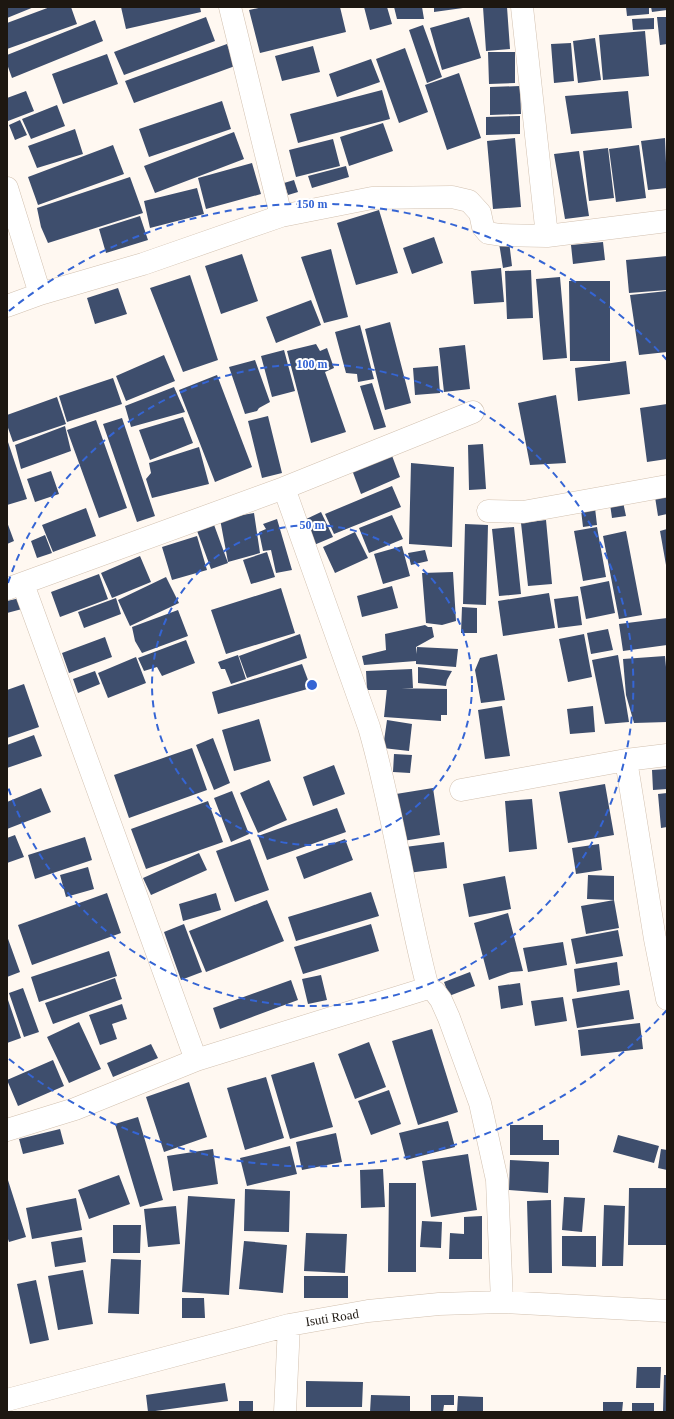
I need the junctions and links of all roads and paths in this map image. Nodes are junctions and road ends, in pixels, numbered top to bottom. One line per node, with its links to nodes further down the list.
1 (230, 7): 4 (street)
2 (522, 7): 6 (street)
3 (7, 188): 7 (street)
4 (281, 216): 6 (street); 7 (street)
5 (667, 221): 6 (street)
6 (547, 236)
7 (40, 294): 8 (street)
8 (7, 306)
9 (473, 412): 11 (street)
10 (667, 486): 12 (street)
11 (284, 488): 13 (street); 17 (street)
12 (488, 511)
13 (15, 586): 19 (street)
14 (667, 756): 15 (street)
15 (626, 760): 16 (street); 18 (street)
16 (461, 790)
17 (428, 988): 19 (street); 21 (street)
18 (667, 999)
19 (196, 1060): 20 (street)
20 (7, 1130)
21 (502, 1302): 22 (street, Isuti Road); 23 (street, Isuti Road)
22 (667, 1311)
23 (289, 1325): 24 (street, Isuti Road); 25 (street)
24 (7, 1400)
25 (284, 1412)

